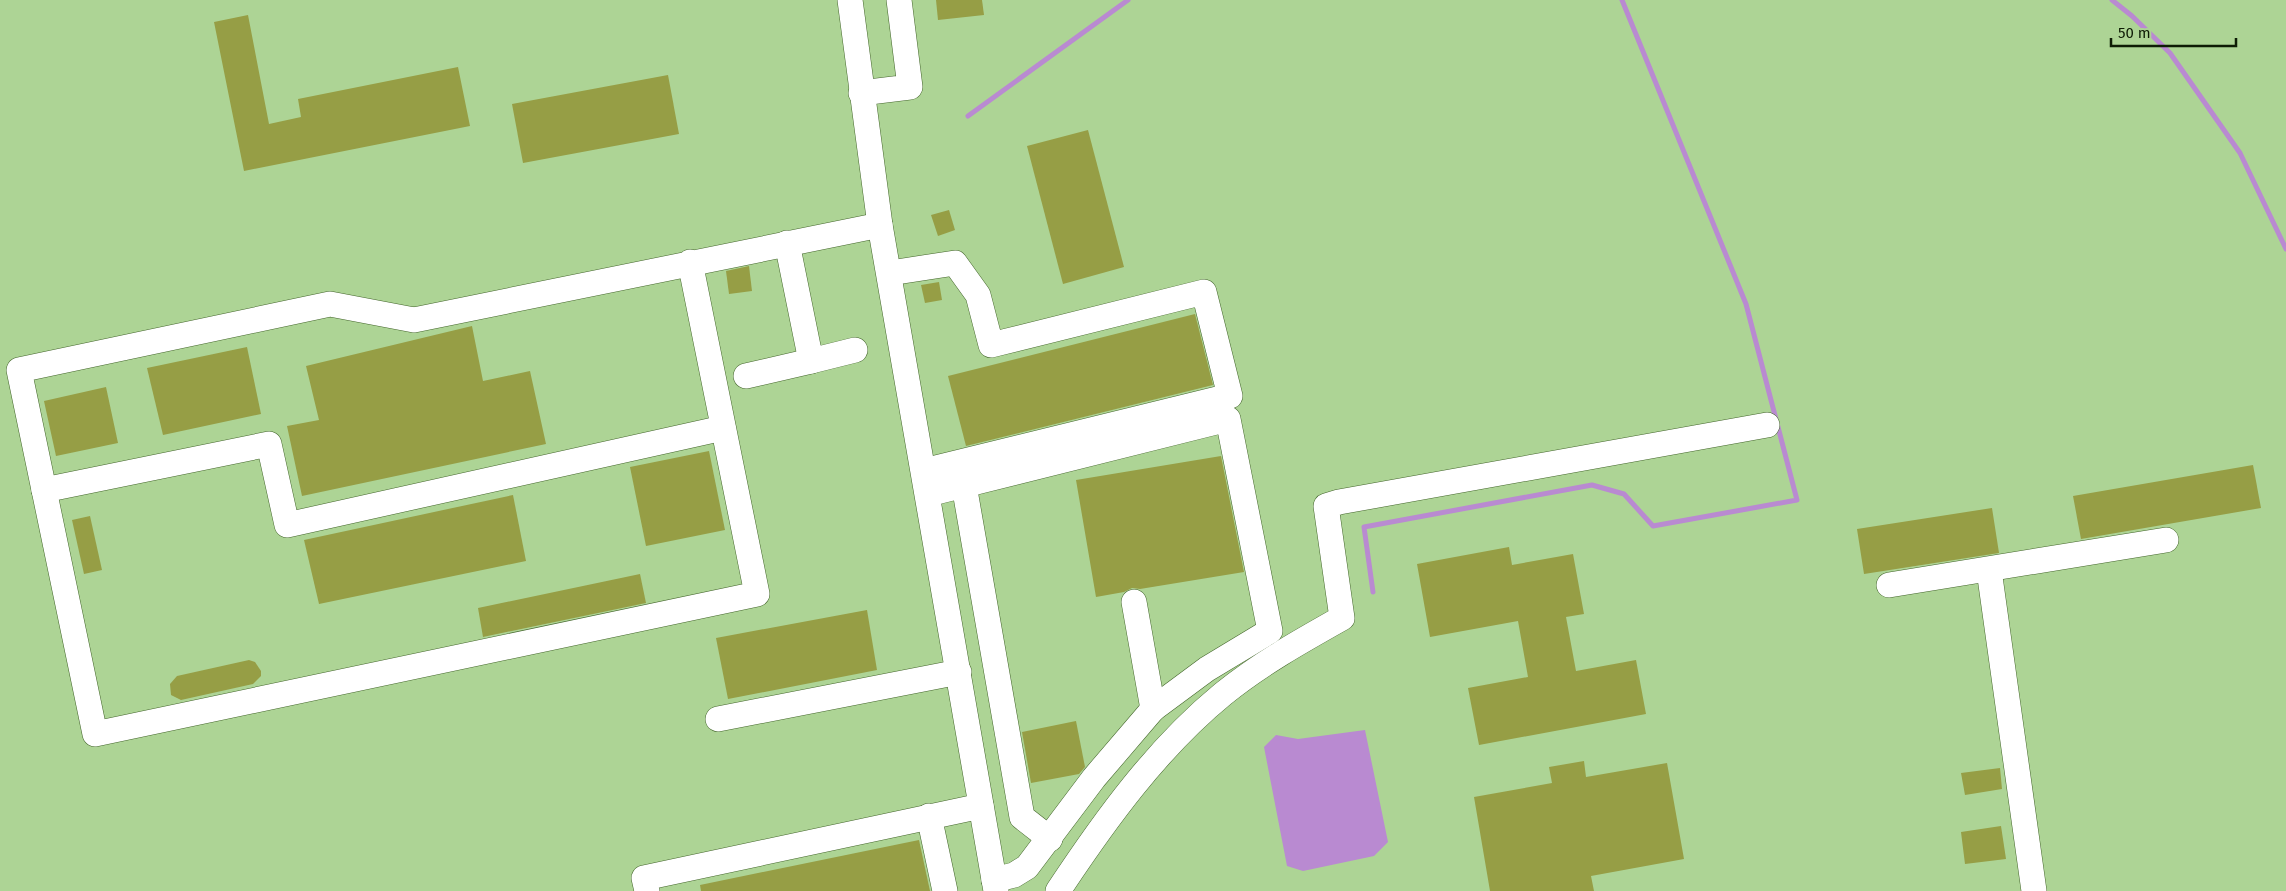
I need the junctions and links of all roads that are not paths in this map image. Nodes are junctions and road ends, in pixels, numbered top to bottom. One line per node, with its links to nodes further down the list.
1 (850, 0): 3 (lane)
2 (898, 0): 3 (lane)
3 (861, 93): 4 (lane)
4 (880, 225): 5 (lane); 7 (lane)
5 (787, 243): 6 (lane); 9 (lane)
6 (690, 262): 12 (lane); 15 (lane)
7 (890, 273): 13 (lane); 13 (lane)
8 (855, 350): 9 (lane)
9 (811, 361): 10 (lane)
10 (746, 376)
11 (1767, 425): 29 (lane)
12 (724, 428): 15 (lane); 15 (lane)
13 (926, 482): 14 (lane); 20 (lane)
14 (964, 485): 21 (lane); 25 (lane)
15 (44, 490)
16 (2166, 540): 17 (lane)
17 (1989, 570): 18 (lane); 30 (lane)
18 (1889, 585)
19 (1134, 602): 21 (lane)
20 (958, 672): 22 (lane); 23 (lane)
21 (1153, 709): 25 (lane)
22 (718, 719)
23 (982, 806): 24 (lane); 26 (lane)
24 (929, 816): 27 (lane); 28 (lane)
25 (1050, 839): 26 (lane)
26 (995, 885)
27 (647, 891)
28 (945, 891)
29 (1058, 891)
30 (2034, 891)

